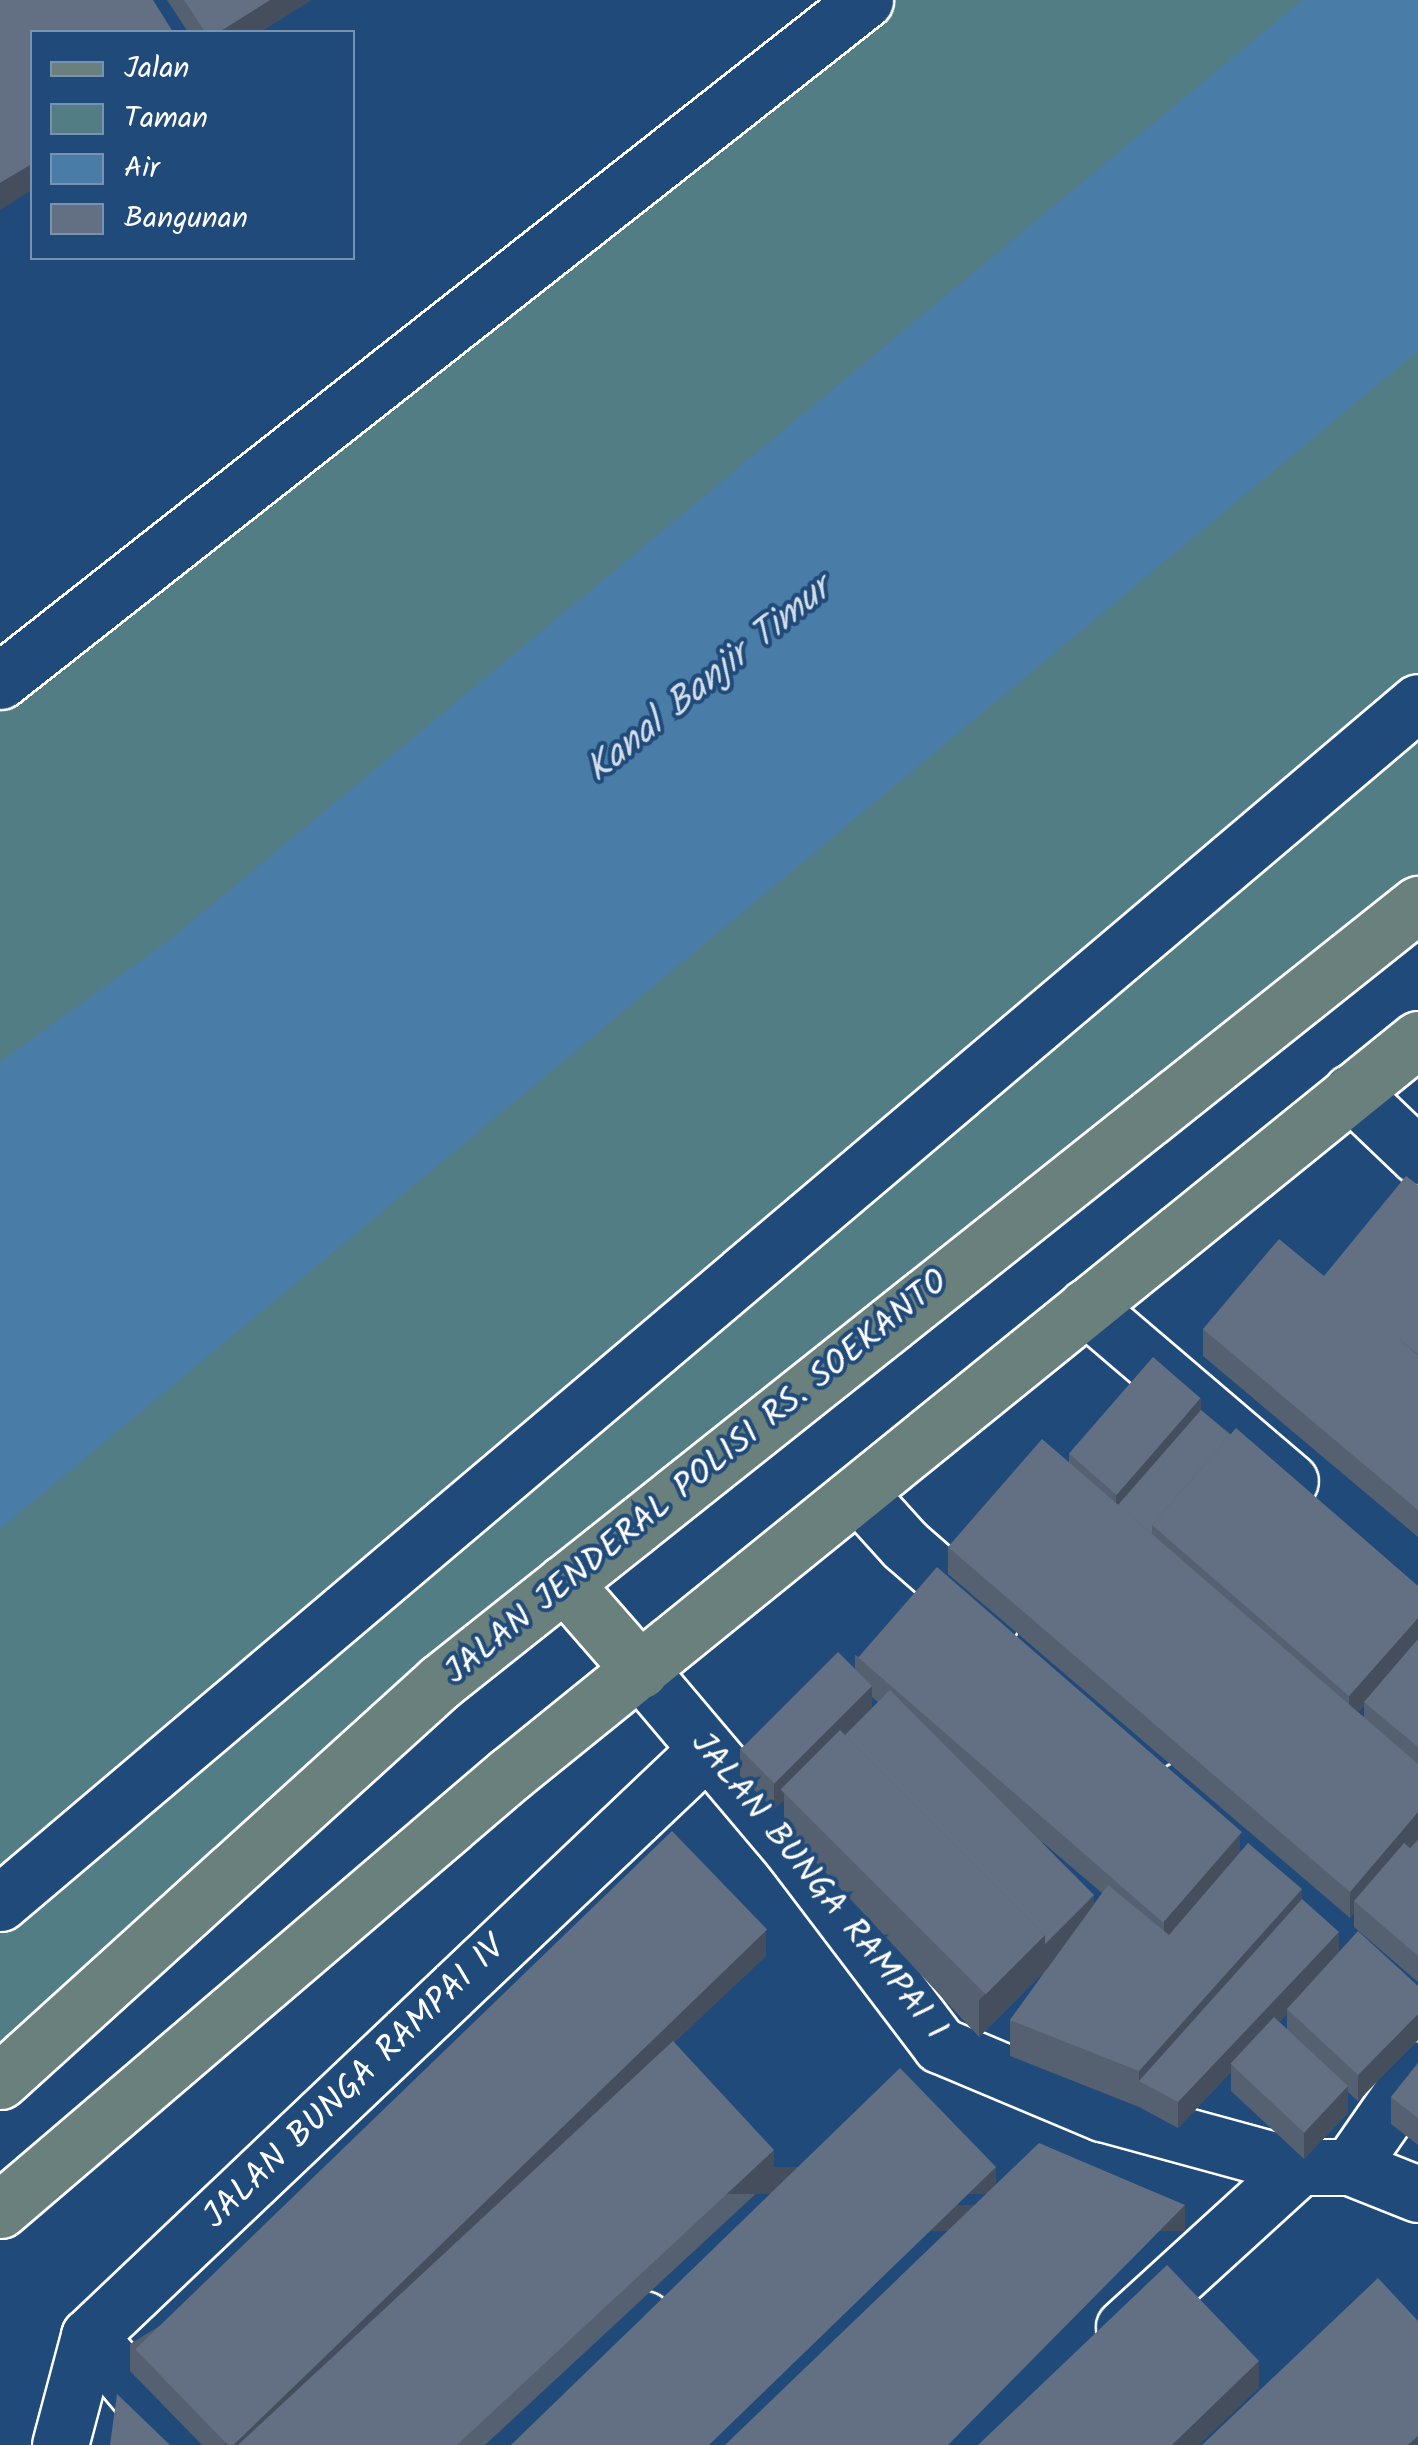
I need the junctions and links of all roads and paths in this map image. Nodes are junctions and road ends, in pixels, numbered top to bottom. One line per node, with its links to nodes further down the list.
1 (865, 0): 2 (street)
2 (0, 681)
3 (1418, 702): 16 (street)
4 (1418, 904): 11 (main road, JALAN JENDERAL POLISI RS. SOEKANTO)
5 (1418, 1039): 6 (main road)
6 (1351, 1092): 7 (street); 8 (main road)
7 (1418, 1156)
8 (1086, 1308): 9 (main road); 10 (street)
9 (858, 1493): 12 (street); 13 (main road)
10 (1330, 1515)
11 (564, 1583): 13 (main road); 20 (main road, JALAN JENDERAL POLISI RS. SOEKANTO)
12 (1037, 1660)
13 (640, 1670): 15 (street, JALAN BUNGA RAMPAI I); 24 (main road)
14 (1139, 1750): 17 (street)
15 (703, 1752): 18 (street, JALAN BUNGA RAMPAI I); 26 (street, JALAN BUNGA RAMPAI IV)
16 (0, 1903)
17 (1418, 1994)
18 (940, 2045): 21 (street); 22 (street, JALAN BUNGA RAMPAI I)
19 (1418, 2069): 22 (street)
20 (0, 2081)
21 (896, 2085)
22 (1324, 2167): 23 (street, JALAN BUNGA RAMPAI I); 27 (street)
23 (1418, 2194)
24 (0, 2210)
25 (680, 2285): 30 (street)
26 (89, 2336): 28 (street); 29 (street)
27 (1082, 2366)
28 (60, 2445)
29 (181, 2445)
30 (508, 2445)

